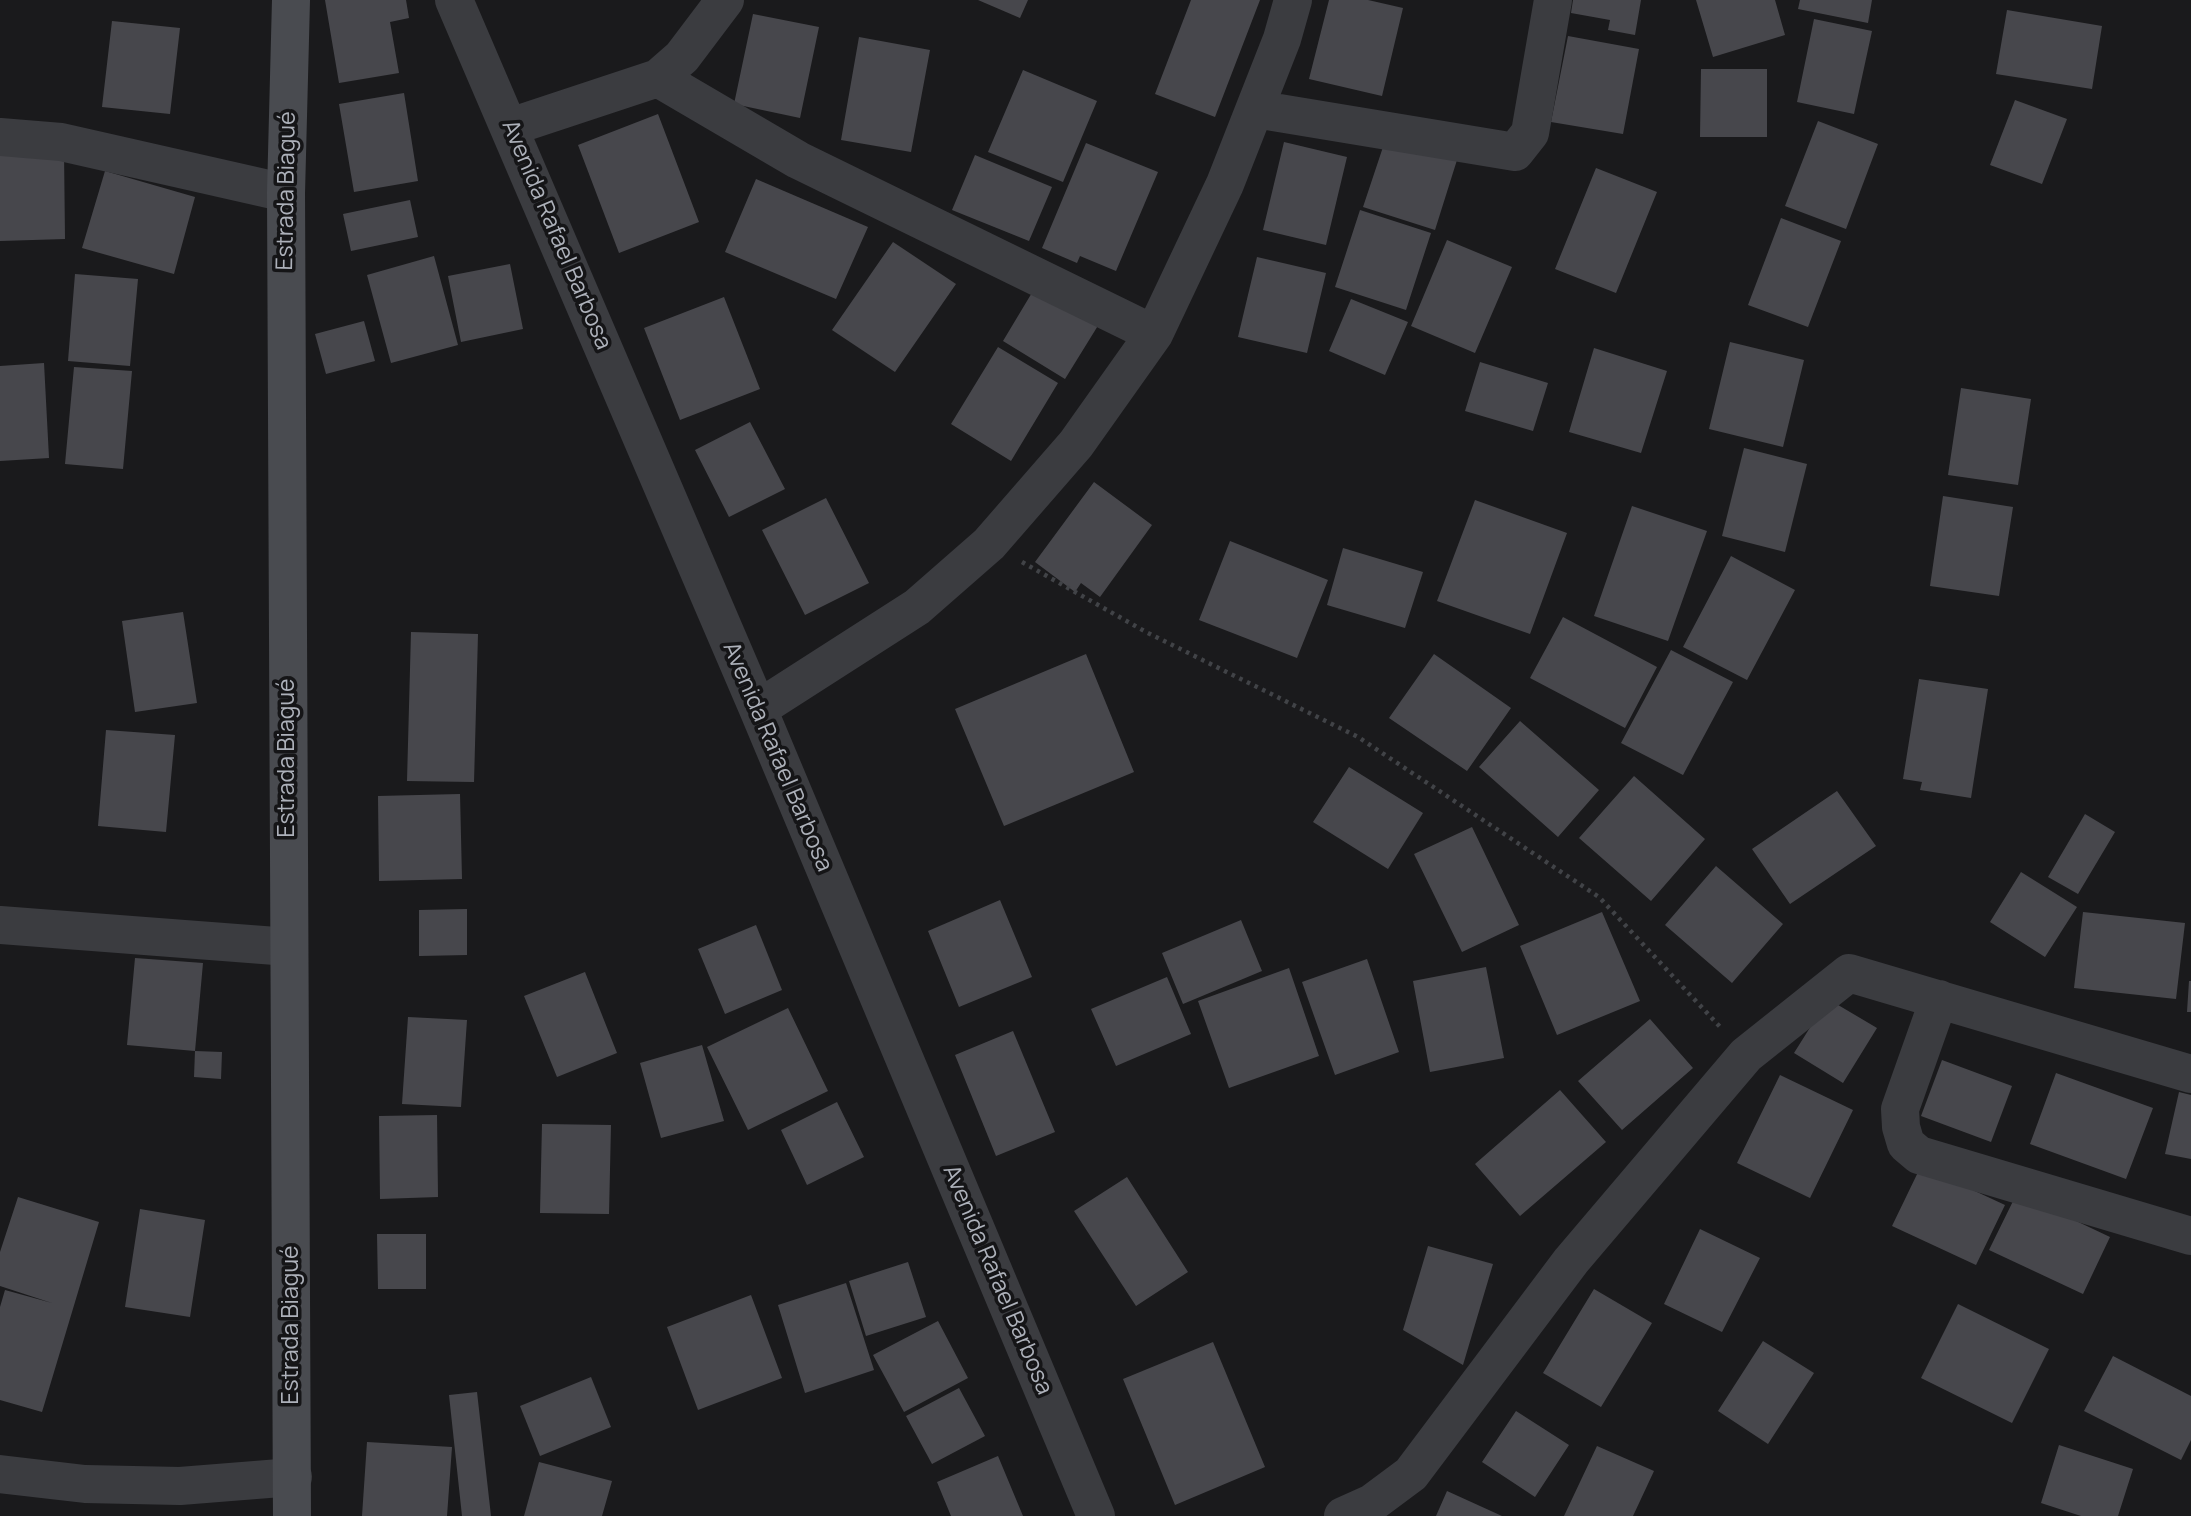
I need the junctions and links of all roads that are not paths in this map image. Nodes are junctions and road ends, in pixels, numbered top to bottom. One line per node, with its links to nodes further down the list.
1 (290, 0): 10 (main road, Estrada Biagué)
2 (454, 0): 8 (street, Avenida Rafael Barbosa)
3 (725, 0): 6 (street)
4 (1293, 0): 7 (street)
5 (1553, 0): 7 (street)
6 (658, 78): 8 (street); 11 (street)
7 (1255, 109): 11 (street)
8 (510, 127): 12 (street, Avenida Rafael Barbosa)
9 (0, 137): 10 (street)
10 (286, 193): 14 (main road, Estrada Biagué)
11 (1154, 334): 12 (street)
12 (758, 709): 21 (street, Avenida Rafael Barbosa)
13 (0, 925): 14 (street)
14 (289, 947): 19 (main road, Estrada Biagué)
15 (1939, 999): 16 (street); 17 (street); 22 (street)
16 (2191, 1074)
17 (2191, 1236)
18 (0, 1474): 19 (street)
19 (293, 1477): 20 (main road, Estrada Biagué)
20 (292, 1516)
21 (1096, 1516)
22 (1343, 1516)

